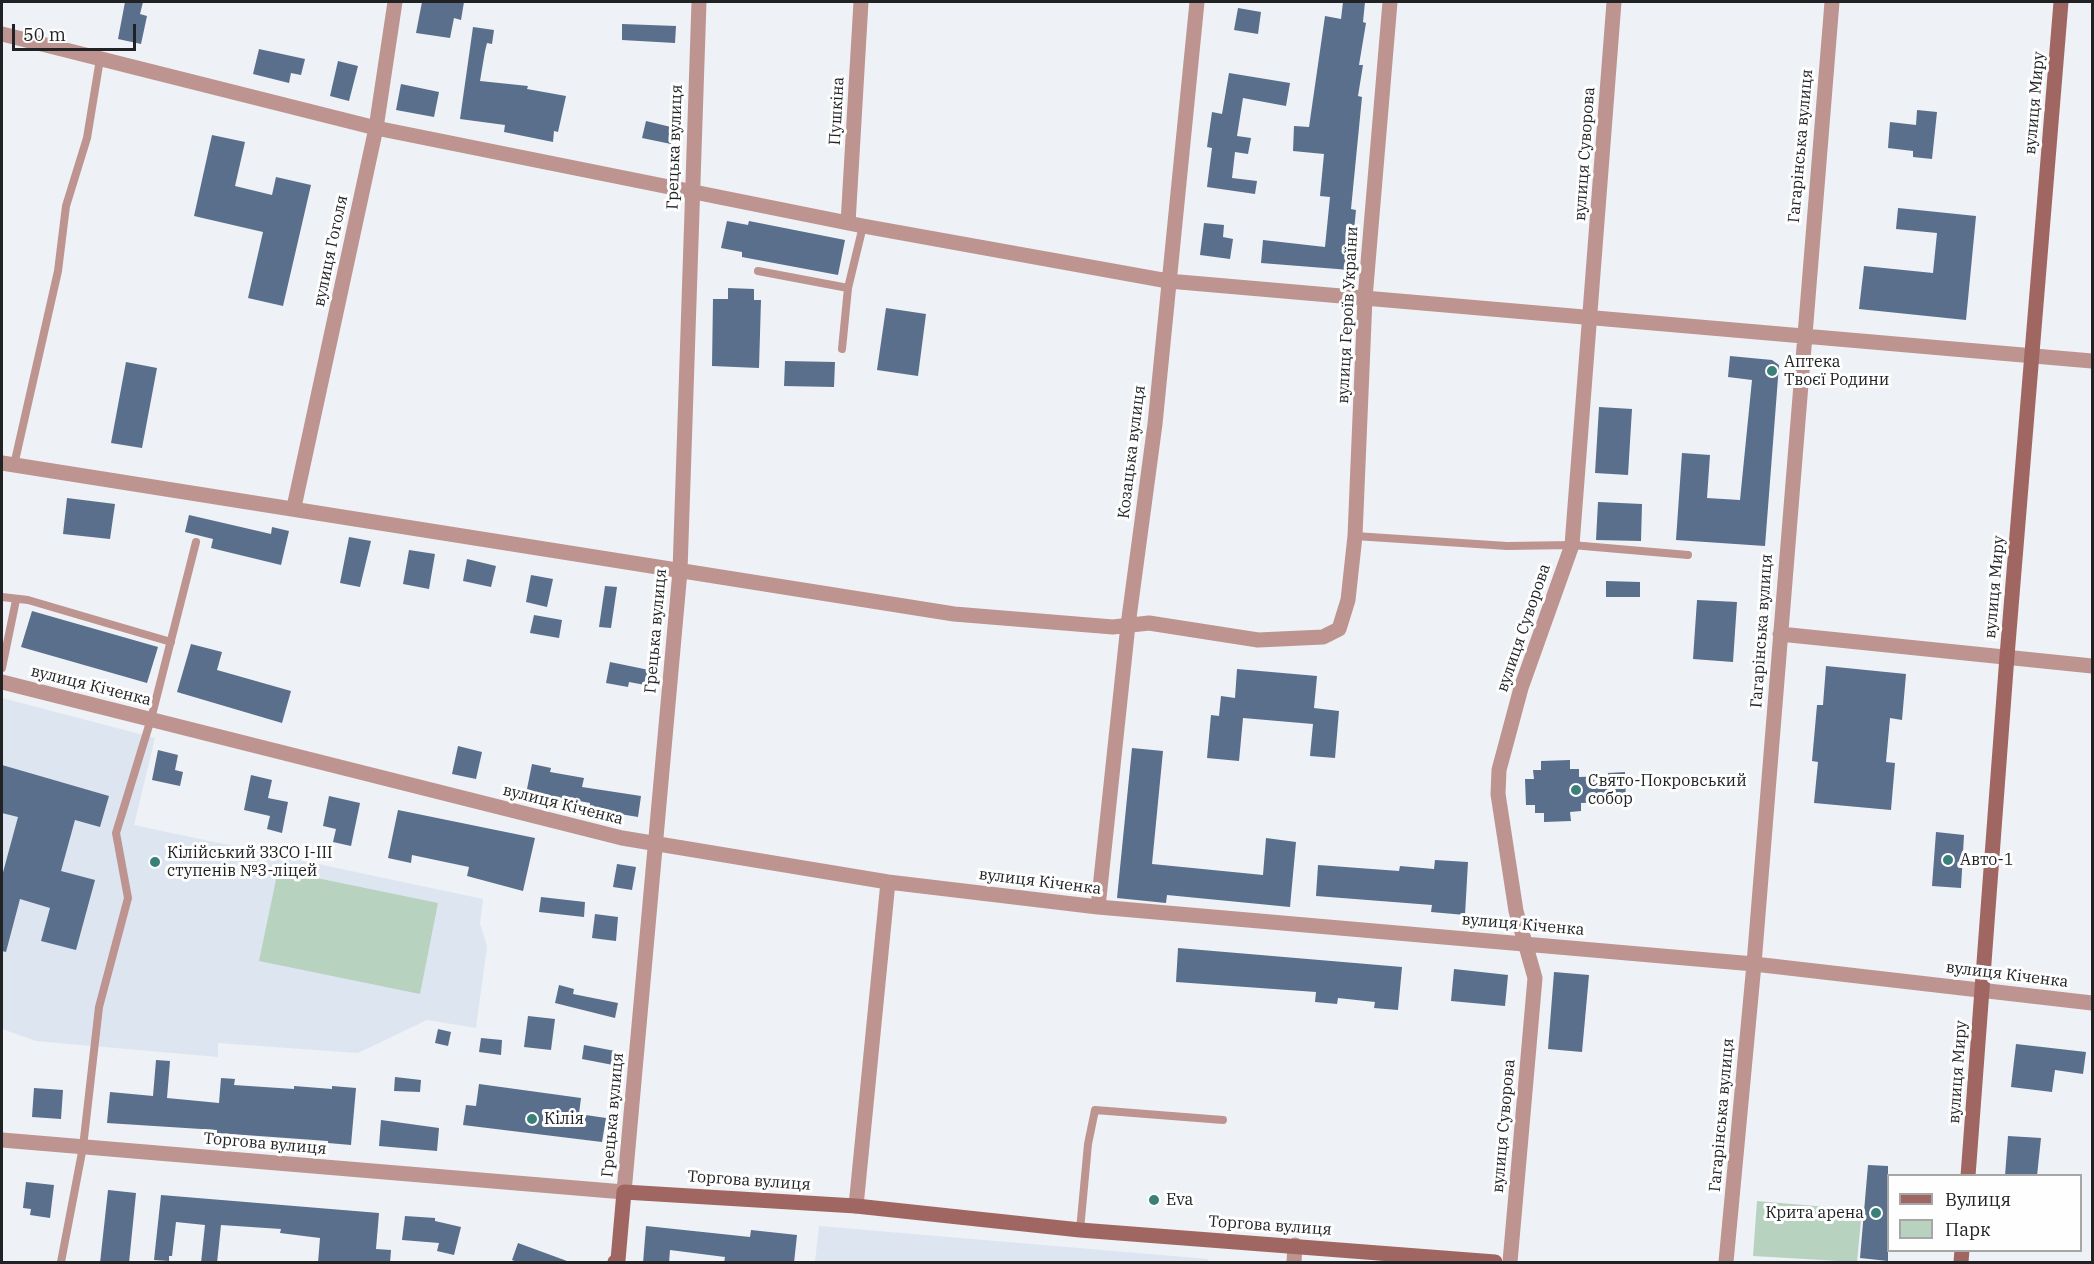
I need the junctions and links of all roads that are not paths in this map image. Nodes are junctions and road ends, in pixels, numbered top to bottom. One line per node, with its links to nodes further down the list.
1 (395, 2): 11 (street, вулиця Гоголя)
2 (699, 2): 12 (street, Грецька вулиця)
3 (861, 2): 13 (street, Пушкіна)
4 (1197, 2): 15 (street, Козацька вулиця)
5 (1389, 2): 17 (street, вулиця Героїв України)
6 (1614, 2): 18 (street, вулиця Суворова)
7 (1832, 2): 19 (street, Гагарінська вулиця)
8 (2061, 2): 21 (main road, вулиця Миру)
9 (2, 34): 10 (street)
10 (100, 59): 11 (street); 23 (lane)
11 (376, 128): 12 (street); 24 (street, вулиця Гоголя)
12 (691, 189): 13 (street); 29 (street, Грецька вулиця)
13 (856, 224): 15 (street); 16 (lane)
14 (758, 271): 16 (lane)
15 (1168, 281): 17 (street); 32 (street, Козацька вулиця)
16 (848, 288): 20 (lane)
17 (1365, 298): 18 (street); 25 (street, вулиця Героїв України)
18 (1591, 317): 19 (street); 27 (street, вулиця Суворова)
19 (1803, 336): 21 (street); 33 (street, Гагарінська вулиця)
20 (842, 349)
21 (2032, 356): 22 (street); 35 (main road, вулиця Миру)
22 (2092, 361)
23 (8, 464): 24 (street)
24 (294, 507): 29 (street)
25 (1355, 536): 27 (lane); 32 (street, вулиця Героїв України)
26 (196, 542): 34 (lane)
27 (1572, 545): 28 (lane); 43 (street, вулиця Суворова)
28 (1688, 555)
29 (680, 571): 32 (street); 40 (street, Грецька вулиця)
30 (2, 597): 31 (lane)
31 (16, 600): 34 (lane); 37 (lane)
32 (1128, 625): 42 (street, Козацька вулиця)
33 (1779, 634): 35 (street); 44 (street, Гагарінська вулиця)
34 (171, 642): 39 (lane)
35 (2007, 656): 36 (street); 45 (main road, вулиця Миру)
36 (2092, 666)
37 (2, 668)
38 (2, 682): 39 (street, вулиця Кіченка)
39 (151, 720): 40 (street, вулиця Кіченка); 49 (lane)
40 (656, 844): 41 (street, вулиця Кіченка); 51 (street, Грецька вулиця)
41 (888, 882): 42 (street, вулиця Кіченка); 52 (street)
42 (1098, 907): 43 (street, вулиця Кіченка)
43 (1525, 943): 44 (street, вулиця Кіченка); 59 (street, вулиця Суворова)
44 (1754, 964): 45 (street, вулиця Кіченка); 60 (street, Гагарінська вулиця)
45 (1982, 990): 46 (street, вулиця Кіченка); 50 (main road, вулиця Миру)
46 (2092, 1003)
47 (1223, 1120): 53 (lane)
48 (2, 1140): 49 (street, Торгова вулиця)
49 (83, 1147): 51 (street, Торгова вулиця); 56 (lane)
50 (1968, 1174)
51 (624, 1192): 52 (main road, Торгова вулиця); 55 (main road, Грецька вулиця)
52 (856, 1206): 53 (main road, Торгова вулиця)
53 (1080, 1230): 54 (main road, Торгова вулиця)
54 (1295, 1245): 57 (street); 58 (main road, Торгова вулиця)
55 (617, 1262)
56 (61, 1263)
57 (1294, 1263)
58 (1495, 1263)
59 (1510, 1263)
60 (1726, 1263)

